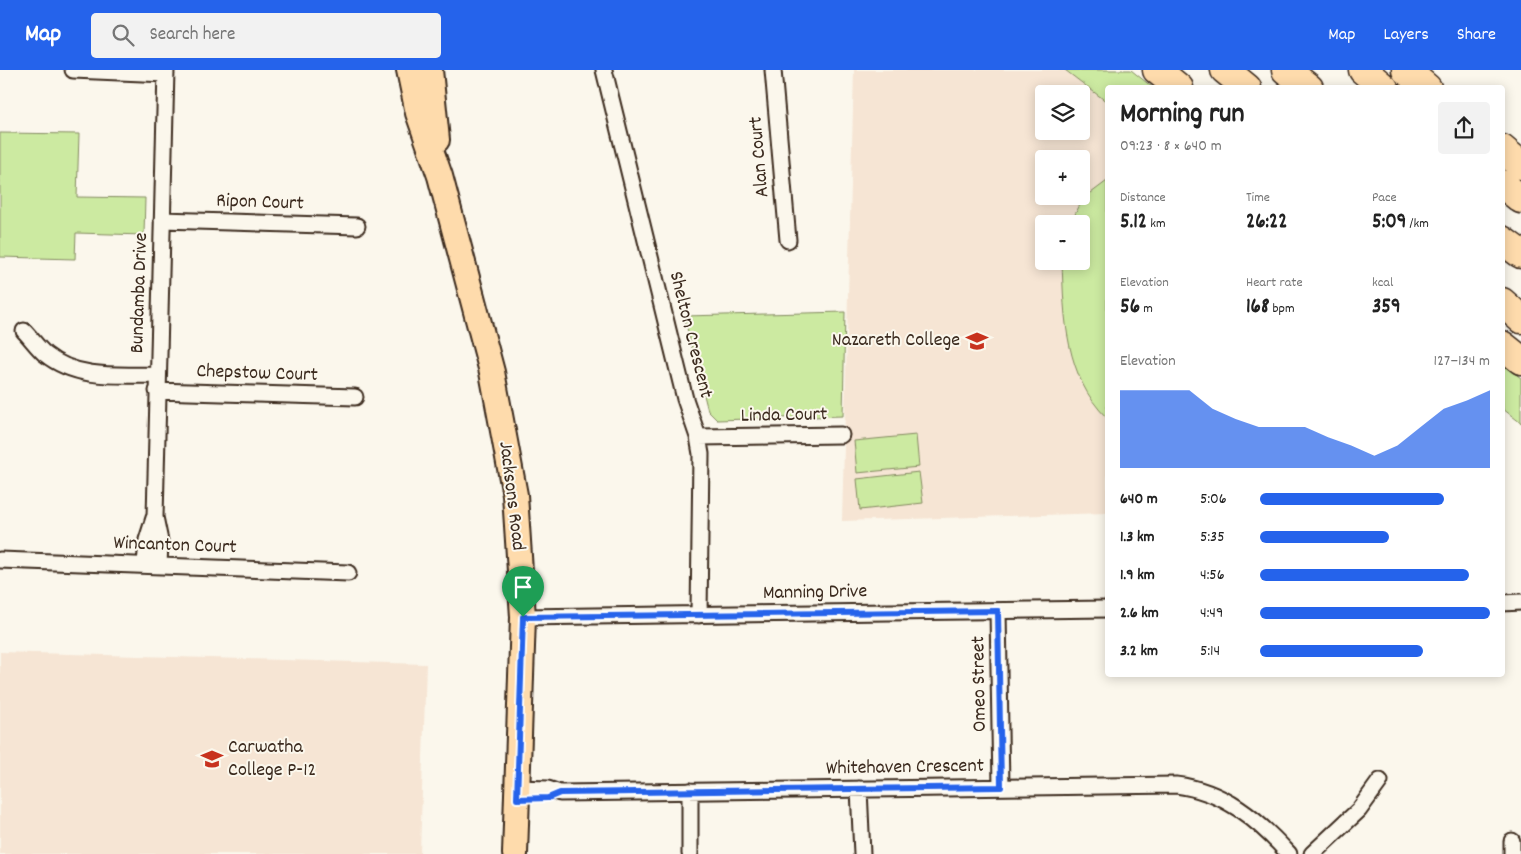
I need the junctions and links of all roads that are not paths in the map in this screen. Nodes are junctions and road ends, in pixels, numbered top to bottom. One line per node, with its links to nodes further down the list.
1 (73, 70): 11 (street)
2 (409, 70): 19 (main road, Jacksons Road)
3 (430, 70): 19 (main road, Jacksons Road)
4 (604, 70): 38 (street, Shelton Crescent)
5 (773, 70): 24 (street, Alan Court)
6 (1157, 70): 12 (highway)
7 (1225, 70): 13 (highway)
8 (1286, 70): 14 (highway)
9 (1363, 70): 15 (highway)
10 (1406, 70): 16 (highway)
11 (166, 72): 22 (street, Bundamba Drive)
12 (1175, 85)
13 (1243, 85)
14 (1305, 85)
15 (1380, 85)
16 (1424, 85)
17 (1505, 152): 18 (highway)
18 (1521, 165)
19 (440, 176): 47 (main road, Jacksons Road)
20 (1505, 186): 21 (highway)
21 (1521, 199)
22 (162, 220): 23 (street, Ripon Court); 34 (street, Bundamba Drive)
23 (357, 226)
24 (788, 240)
25 (1505, 242): 26 (highway)
26 (1521, 254)
27 (1505, 290): 28 (highway)
28 (1521, 302)
29 (1505, 305): 30 (highway)
30 (1521, 318)
31 (24, 331): 34 (street)
32 (1505, 347): 33 (highway)
33 (1521, 360)
34 (158, 375): 35 (street, Bundamba Drive)
35 (157, 391): 36 (street, Chepstow Court); 40 (street, Bundamba Drive)
36 (355, 397)
37 (841, 435): 38 (street, Linda Court)
38 (698, 437): 46 (street, Shelton Crescent)
39 (0, 560): 40 (street, Wincanton Court)
40 (152, 565): 41 (street, Wincanton Court)
41 (348, 573)
42 (1521, 602): 43 (street)
43 (1505, 603)
44 (1105, 609): 45 (street, Manning Drive)
45 (998, 611): 46 (street, Manning Drive); 49 (street, Omeo Street)
46 (699, 615): 47 (street, Manning Drive)
47 (523, 617): 52 (main road, Jacksons Road)
48 (1380, 781): 57 (street)
49 (1001, 787): 50 (street, Whitehaven Crescent); 56 (street, Whitehaven Crescent)
50 (859, 789): 51 (street, Whitehaven Crescent); 55 (street)
51 (690, 791): 52 (street, Whitehaven Crescent); 54 (street)
52 (517, 794): 53 (main road, Jacksons Road)
53 (515, 854)
54 (690, 854)
55 (862, 854)
56 (1289, 854)
57 (1312, 854)

